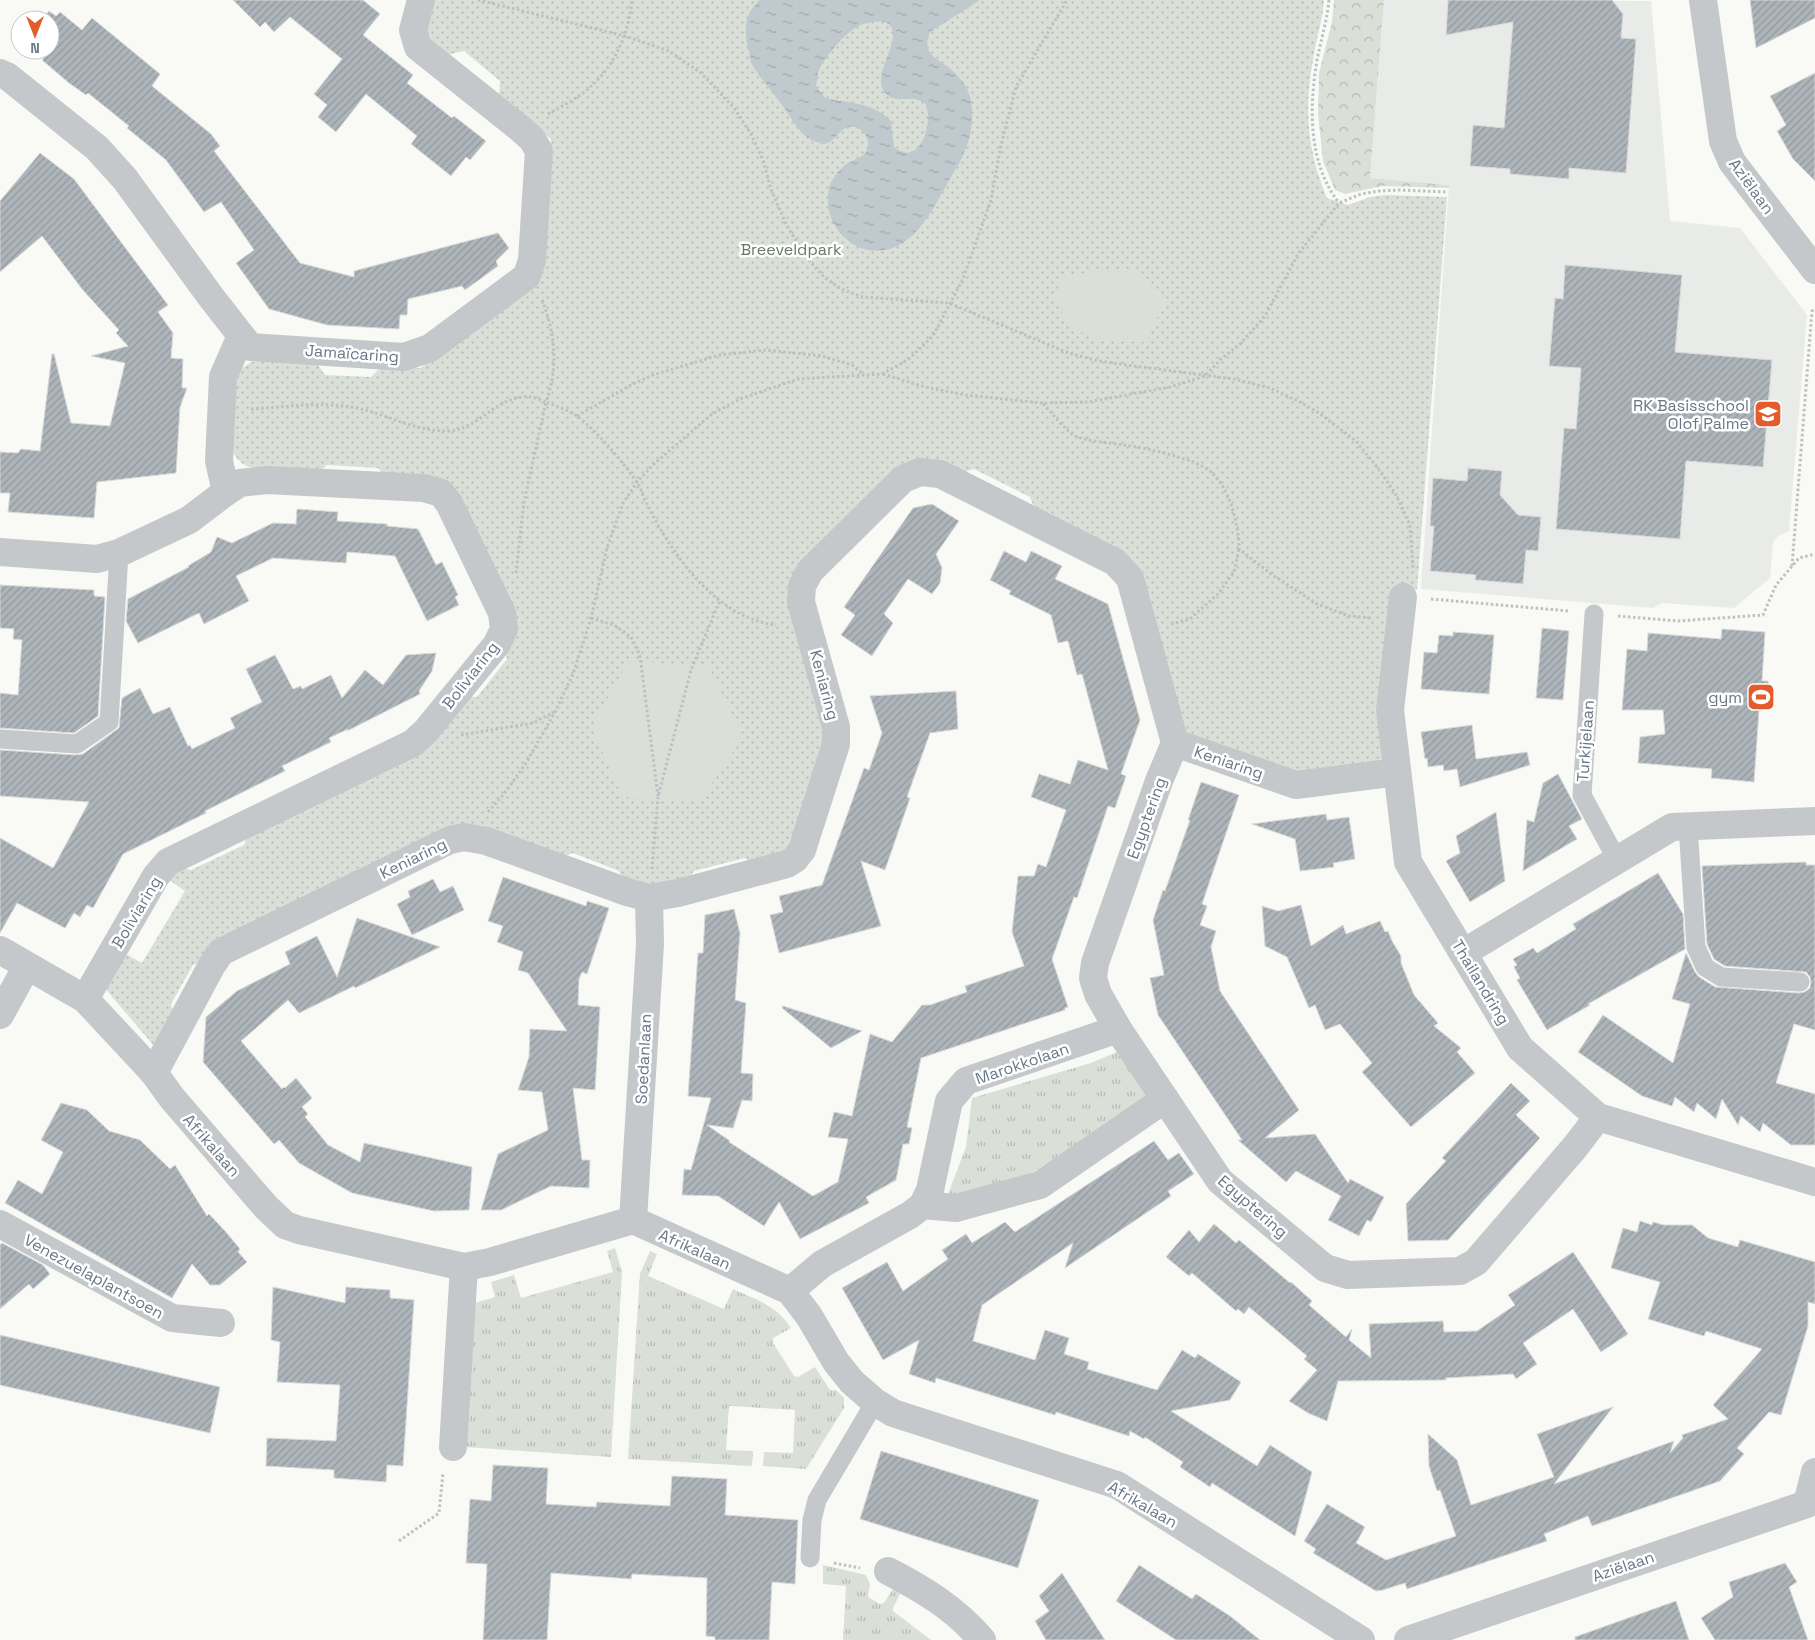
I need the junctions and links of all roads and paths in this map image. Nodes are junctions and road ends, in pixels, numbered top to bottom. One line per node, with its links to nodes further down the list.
1 (420, 0): 9 (street)
2 (478, 0): 7 (path)
3 (632, 0): 7 (path)
4 (1067, 0): 14 (path)
5 (1329, 0): 11 (path)
6 (1704, 0): 12 (street, Aziëlaan)
7 (625, 36): 9 (path); 14 (path)
8 (0, 73): 16 (street, Jamaïcaring)
9 (522, 130): 13 (street)
10 (1448, 192): 11 (path)
11 (1339, 203): 21 (path)
12 (1815, 270)
13 (527, 276): 16 (street, Jamaïcaring); 22 (path)
14 (949, 303): 20 (path); 21 (path)
15 (1815, 309): 17 (path)
16 (241, 336): 24 (street)
17 (1810, 339): 18 (path); 32 (path)
18 (1815, 341)
19 (864, 374): 20 (path); 25 (path); 26 (path)
20 (882, 374): 23 (path)
21 (1205, 376): 23 (path); 35 (path)
22 (546, 402): 24 (path); 25 (path); 33 (path)
23 (1042, 403): 28 (path)
24 (221, 410): 27 (street)
25 (577, 416): 26 (path)
26 (637, 482): 34 (path); 37 (path)
27 (226, 492): 30 (street, Boliviaring); 33 (street, Boliviaring)
28 (1239, 549): 35 (path); 39 (path)
29 (0, 552): 30 (street, Boliviaring)
30 (119, 553): 42 (lane)
31 (1815, 554): 32 (path)
32 (1792, 566): 36 (path)
33 (494, 595): 41 (street, Boliviaring)
34 (720, 600): 38 (path); 45 (path)
35 (1405, 605): 36 (path); 44 (street, Thailandring)
36 (1594, 614): 49 (lane, Turkijelaan)
37 (591, 618): 40 (path); 45 (path)
38 (809, 629): 39 (street, Keniaring); 50 (street, Keniaring)
39 (1144, 631): 43 (street, Keniaring)
40 (555, 712): 41 (path); 48 (path)
41 (426, 731): 55 (street, Boliviaring)
42 (0, 739)
43 (1175, 743): 44 (street, Keniaring); 57 (street, Egyptering)
44 (1397, 772): 52 (street, Thailandring)
45 (658, 798): 50 (path)
46 (1815, 821): 47 (street)
47 (1688, 826): 49 (street); 54 (lane)
48 (464, 837): 50 (street, Keniaring); 58 (street, Keniaring)
49 (1617, 860): 52 (street)
50 (650, 898): 63 (street, Soedanlaan)
51 (0, 950): 53 (street, Afrikalaan)
52 (1463, 953): 60 (street, Thailandring)
53 (27, 966): 55 (street, Afrikalaan); 56 (street)
54 (1800, 982)
55 (85, 998): 58 (street, Afrikalaan)
56 (0, 1015)
57 (1118, 1029): 59 (street, Egyptering); 62 (street, Marokkolaan)
58 (154, 1073): 65 (street, Afrikalaan)
59 (1165, 1099): 60 (street, Egyptering); 62 (street)
60 (1598, 1117): 61 (street, Thailandring)
61 (1815, 1182)
62 (923, 1205): 66 (street)
63 (633, 1220): 65 (street, Afrikalaan); 66 (street, Afrikalaan)
64 (0, 1224): 67 (street, Venezuelaplantsoen)
65 (464, 1267): 69 (street)
66 (790, 1291): 68 (street, Afrikalaan)
67 (221, 1323)
68 (875, 1402): 73 (lane); 76 (street, Afrikalaan)
69 (453, 1447): 72 (path)
70 (1815, 1472): 71 (street, Aziëlaan)
71 (1811, 1511): 77 (street, Aziëlaan)
72 (399, 1541)
73 (810, 1558): 74 (path)
74 (888, 1570): 75 (street)
75 (982, 1640)
76 (1361, 1640)
77 (1408, 1640)

